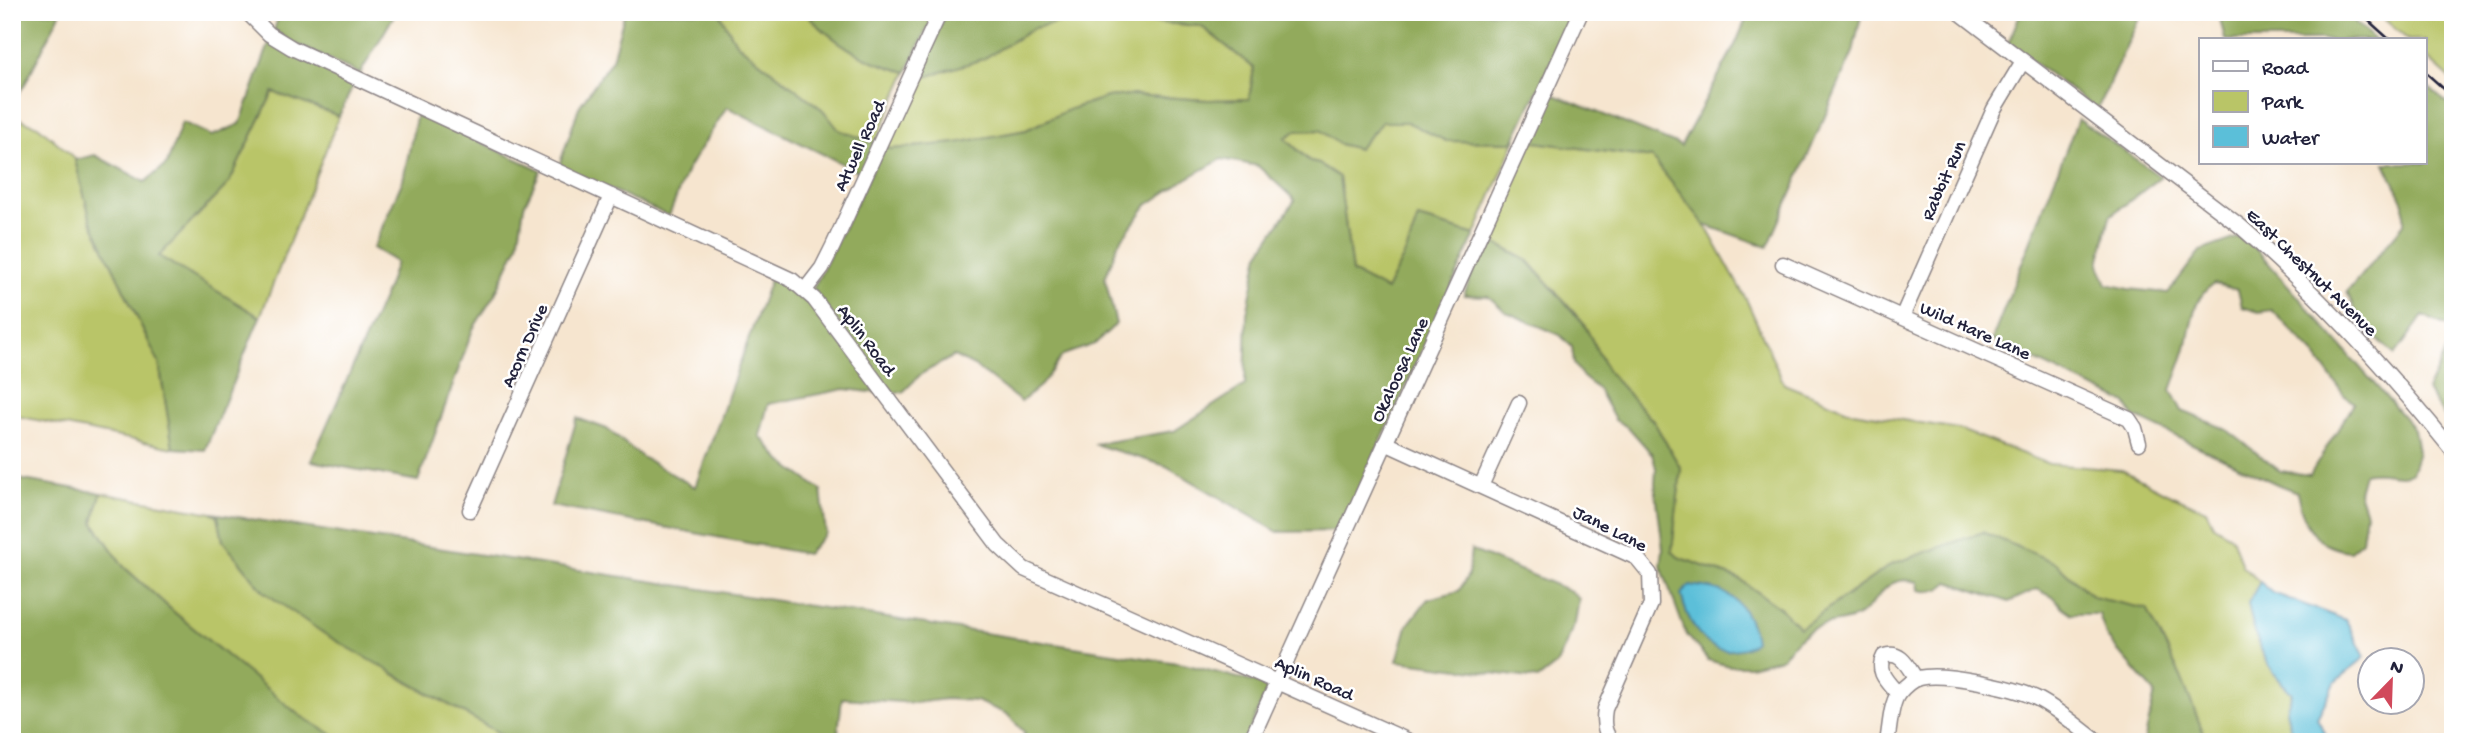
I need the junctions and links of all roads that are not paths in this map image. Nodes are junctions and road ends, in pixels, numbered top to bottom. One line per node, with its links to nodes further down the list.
1 (247, 12): 6 (street, Aplin Road)
2 (940, 12): 8 (street, Atwell Road)
3 (1581, 12): 11 (street, Okaloosa Lane)
4 (1959, 12): 5 (street, East Chestnut Avenue)
5 (2023, 61): 9 (street, Rabbit Run); 13 (street, East Chestnut Avenue)
6 (611, 196): 8 (street, Aplin Road); 15 (street, Acorn Drive)
7 (1783, 264): 9 (street, Wild Hare Lane)
8 (806, 290): 17 (street, Aplin Road)
9 (1902, 317): 12 (street, Wild Hare Lane)
10 (1519, 403): 14 (street)
11 (1385, 443): 14 (street, Jane Lane); 17 (street, Okaloosa Lane)
12 (2139, 443)
13 (2453, 451)
14 (1481, 486): 21 (street, Jane Lane)
15 (470, 510)
16 (1916, 679): 18 (street); 18 (street); 23 (street)
17 (1276, 681): 19 (street, Okaloosa Lane); 20 (street, Aplin Road)
18 (1898, 694): 22 (street)
19 (1250, 742)
20 (1410, 742)
21 (1613, 742)
22 (1887, 742)
23 (2098, 742)

